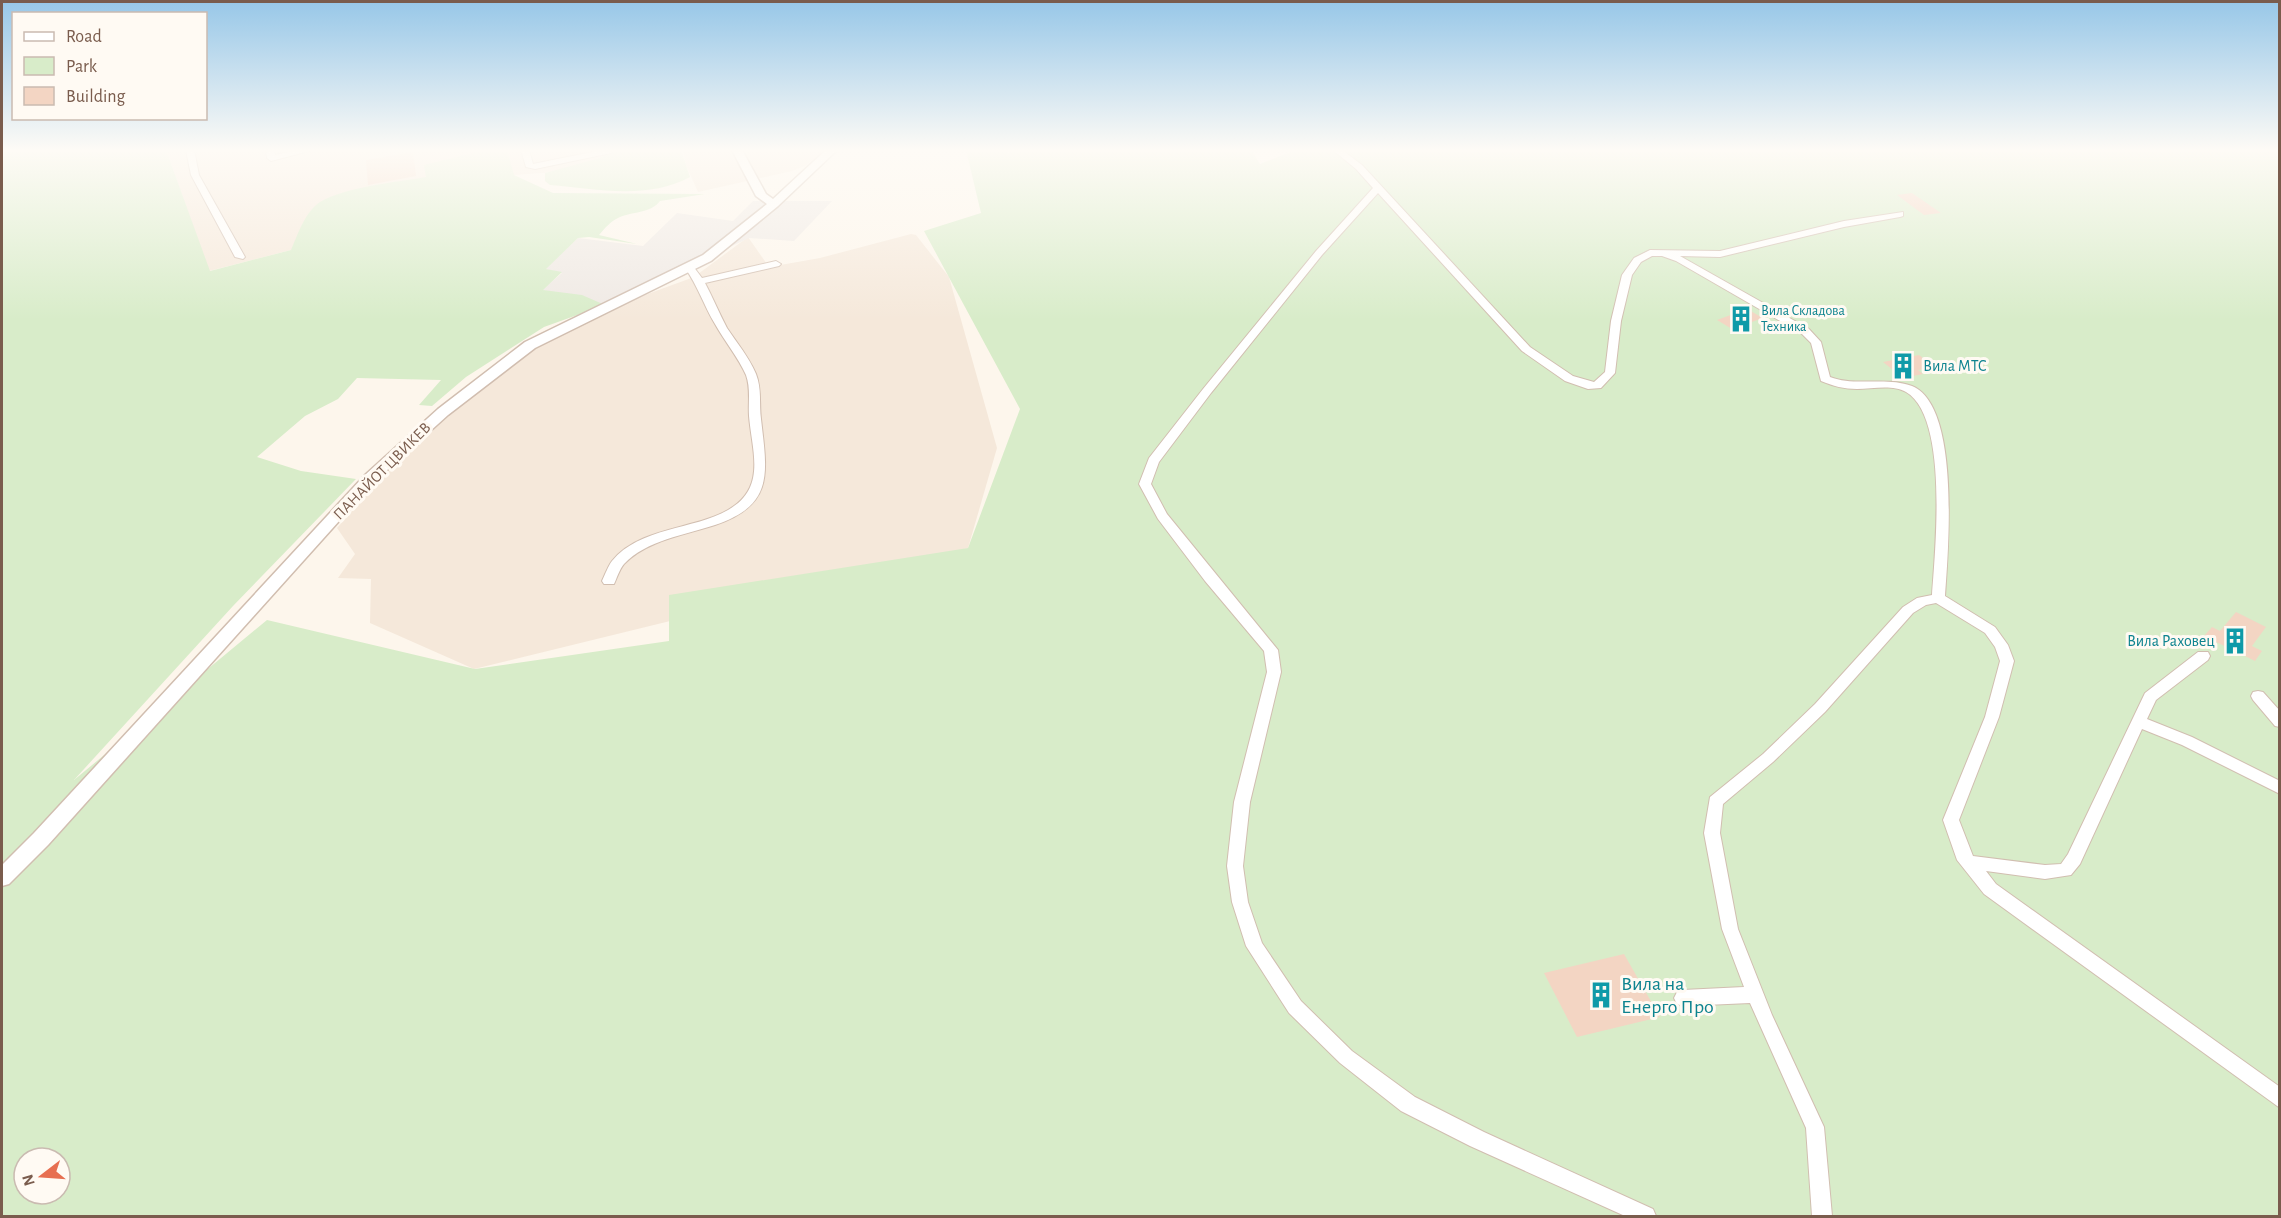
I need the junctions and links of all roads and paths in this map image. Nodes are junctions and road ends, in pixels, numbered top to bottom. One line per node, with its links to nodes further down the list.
1 (212, 207): 7 (street)
2 (771, 207): 10 (street, ПАНАЙОТ ЦВИКЕВ)
3 (1361, 207): 24 (street)
4 (1395, 207): 6 (street)
5 (1900, 214): 9 (street)
6 (1663, 253): 9 (street); 9 (street)
7 (240, 257)
8 (776, 264): 11 (street)
9 (1717, 266): 13 (street)
10 (690, 268): 11 (street); 20 (street, ПАНАЙОТ ЦВИКЕВ)
11 (700, 281): 12 (street)
12 (609, 581)
13 (1938, 598): 19 (street); 21 (street)
14 (2203, 656): 16 (street)
15 (2258, 696): 17 (street)
16 (2138, 721): 18 (street); 19 (street)
17 (2280, 722)
18 (2280, 788)
19 (1968, 862): 23 (street)
20 (2, 878)
21 (1756, 995): 22 (street); 25 (street)
22 (1683, 998)
23 (2280, 1099)
24 (1646, 1216)
25 (1822, 1216)

